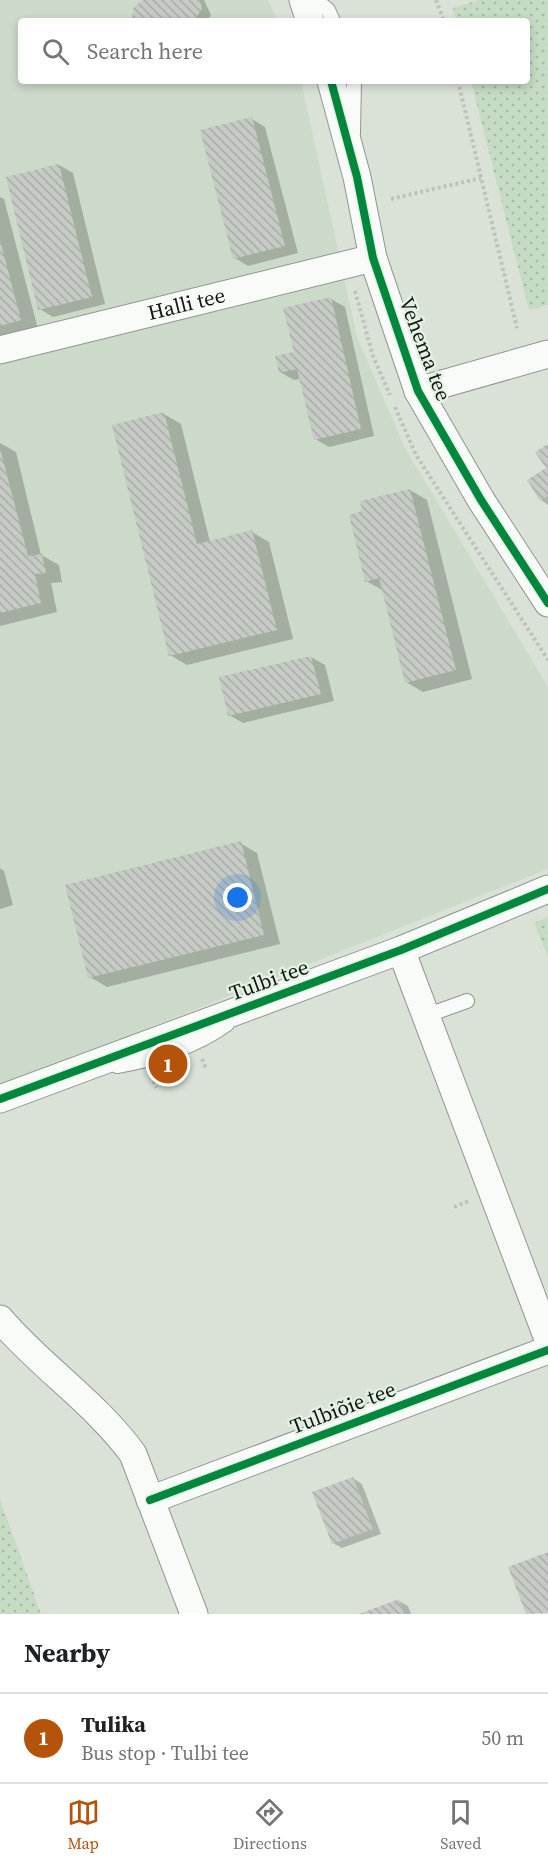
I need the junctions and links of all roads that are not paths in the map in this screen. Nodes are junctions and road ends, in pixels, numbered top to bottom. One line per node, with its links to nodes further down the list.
1 (303, 0): 3 (street)
2 (316, 0): 4 (lane)
3 (309, 18)
4 (332, 18)
5 (332, 84): 7 (street, Vehema tee)
6 (354, 84): 7 (lane)
7 (352, 156): 8 (street, Vehema tee)
8 (374, 258): 9 (street, Halli tee); 11 (street, Vehema tee)
9 (0, 350)
10 (548, 354): 11 (street)
11 (418, 391): 12 (street, Vehema tee)
12 (548, 603)
13 (548, 889): 14 (street, Tulbi tee)
14 (401, 951): 16 (street); 17 (street, Tulbi tee)
15 (467, 1001): 16 (lane)
16 (425, 1016): 19 (street)
17 (0, 1099)
18 (0, 1319): 21 (street)
19 (548, 1339)
20 (548, 1350): 21 (street, Tulbiõie tee)
21 (150, 1500): 22 (street)
22 (194, 1614)

